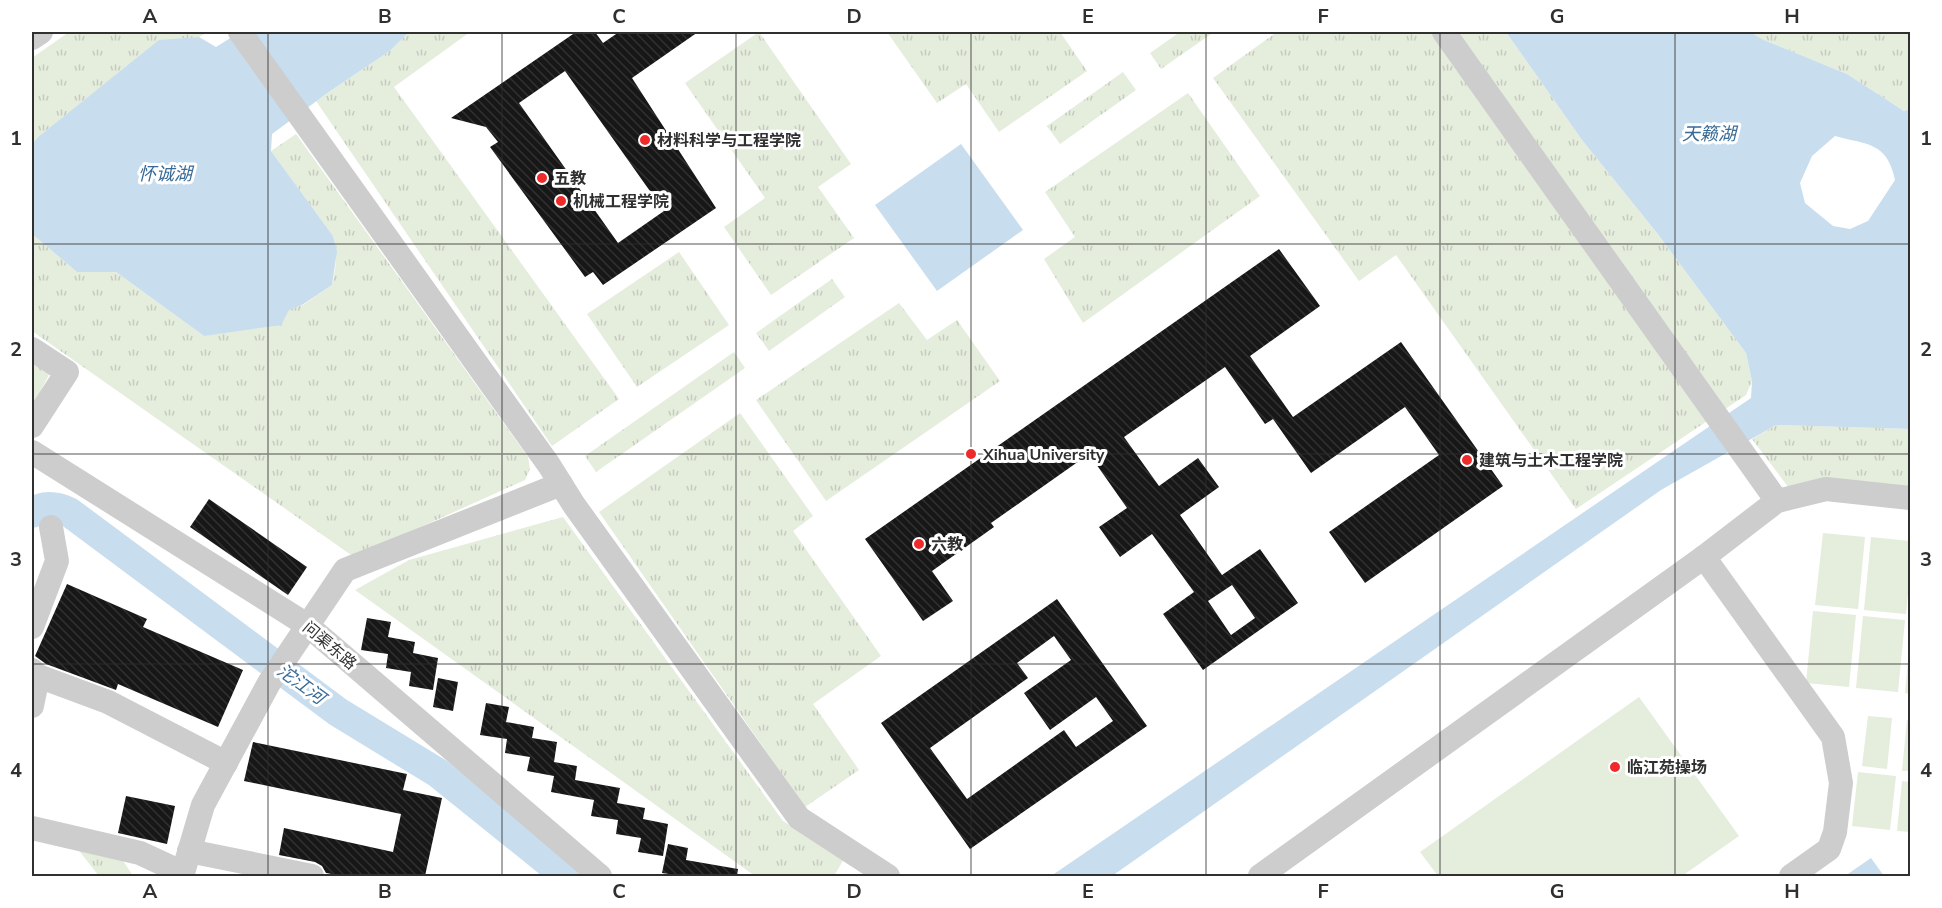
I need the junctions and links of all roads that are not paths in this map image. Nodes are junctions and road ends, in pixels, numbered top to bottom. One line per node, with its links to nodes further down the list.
1 (41, 32): 4 (street)
2 (240, 32): 8 (street)
3 (1444, 32): 10 (street)
4 (32, 38)
5 (32, 349): 6 (street)
6 (32, 426)
7 (32, 452): 14 (street, 问渠东路)
8 (561, 484): 14 (street); 22 (street)
9 (1911, 498): 10 (street)
10 (1778, 501): 12 (street)
11 (51, 527): 13 (street)
12 (1704, 557): 23 (street); 24 (street)
13 (32, 627)
14 (305, 628): 17 (street); 21 (street, 问渠东路)
15 (35, 673): 16 (street); 17 (street)
16 (32, 706)
17 (226, 763): 19 (street)
18 (32, 828): 19 (street)
19 (184, 867): 20 (street)
20 (312, 876)
21 (600, 876)
22 (888, 876)
23 (1260, 876)
24 (1791, 876)

